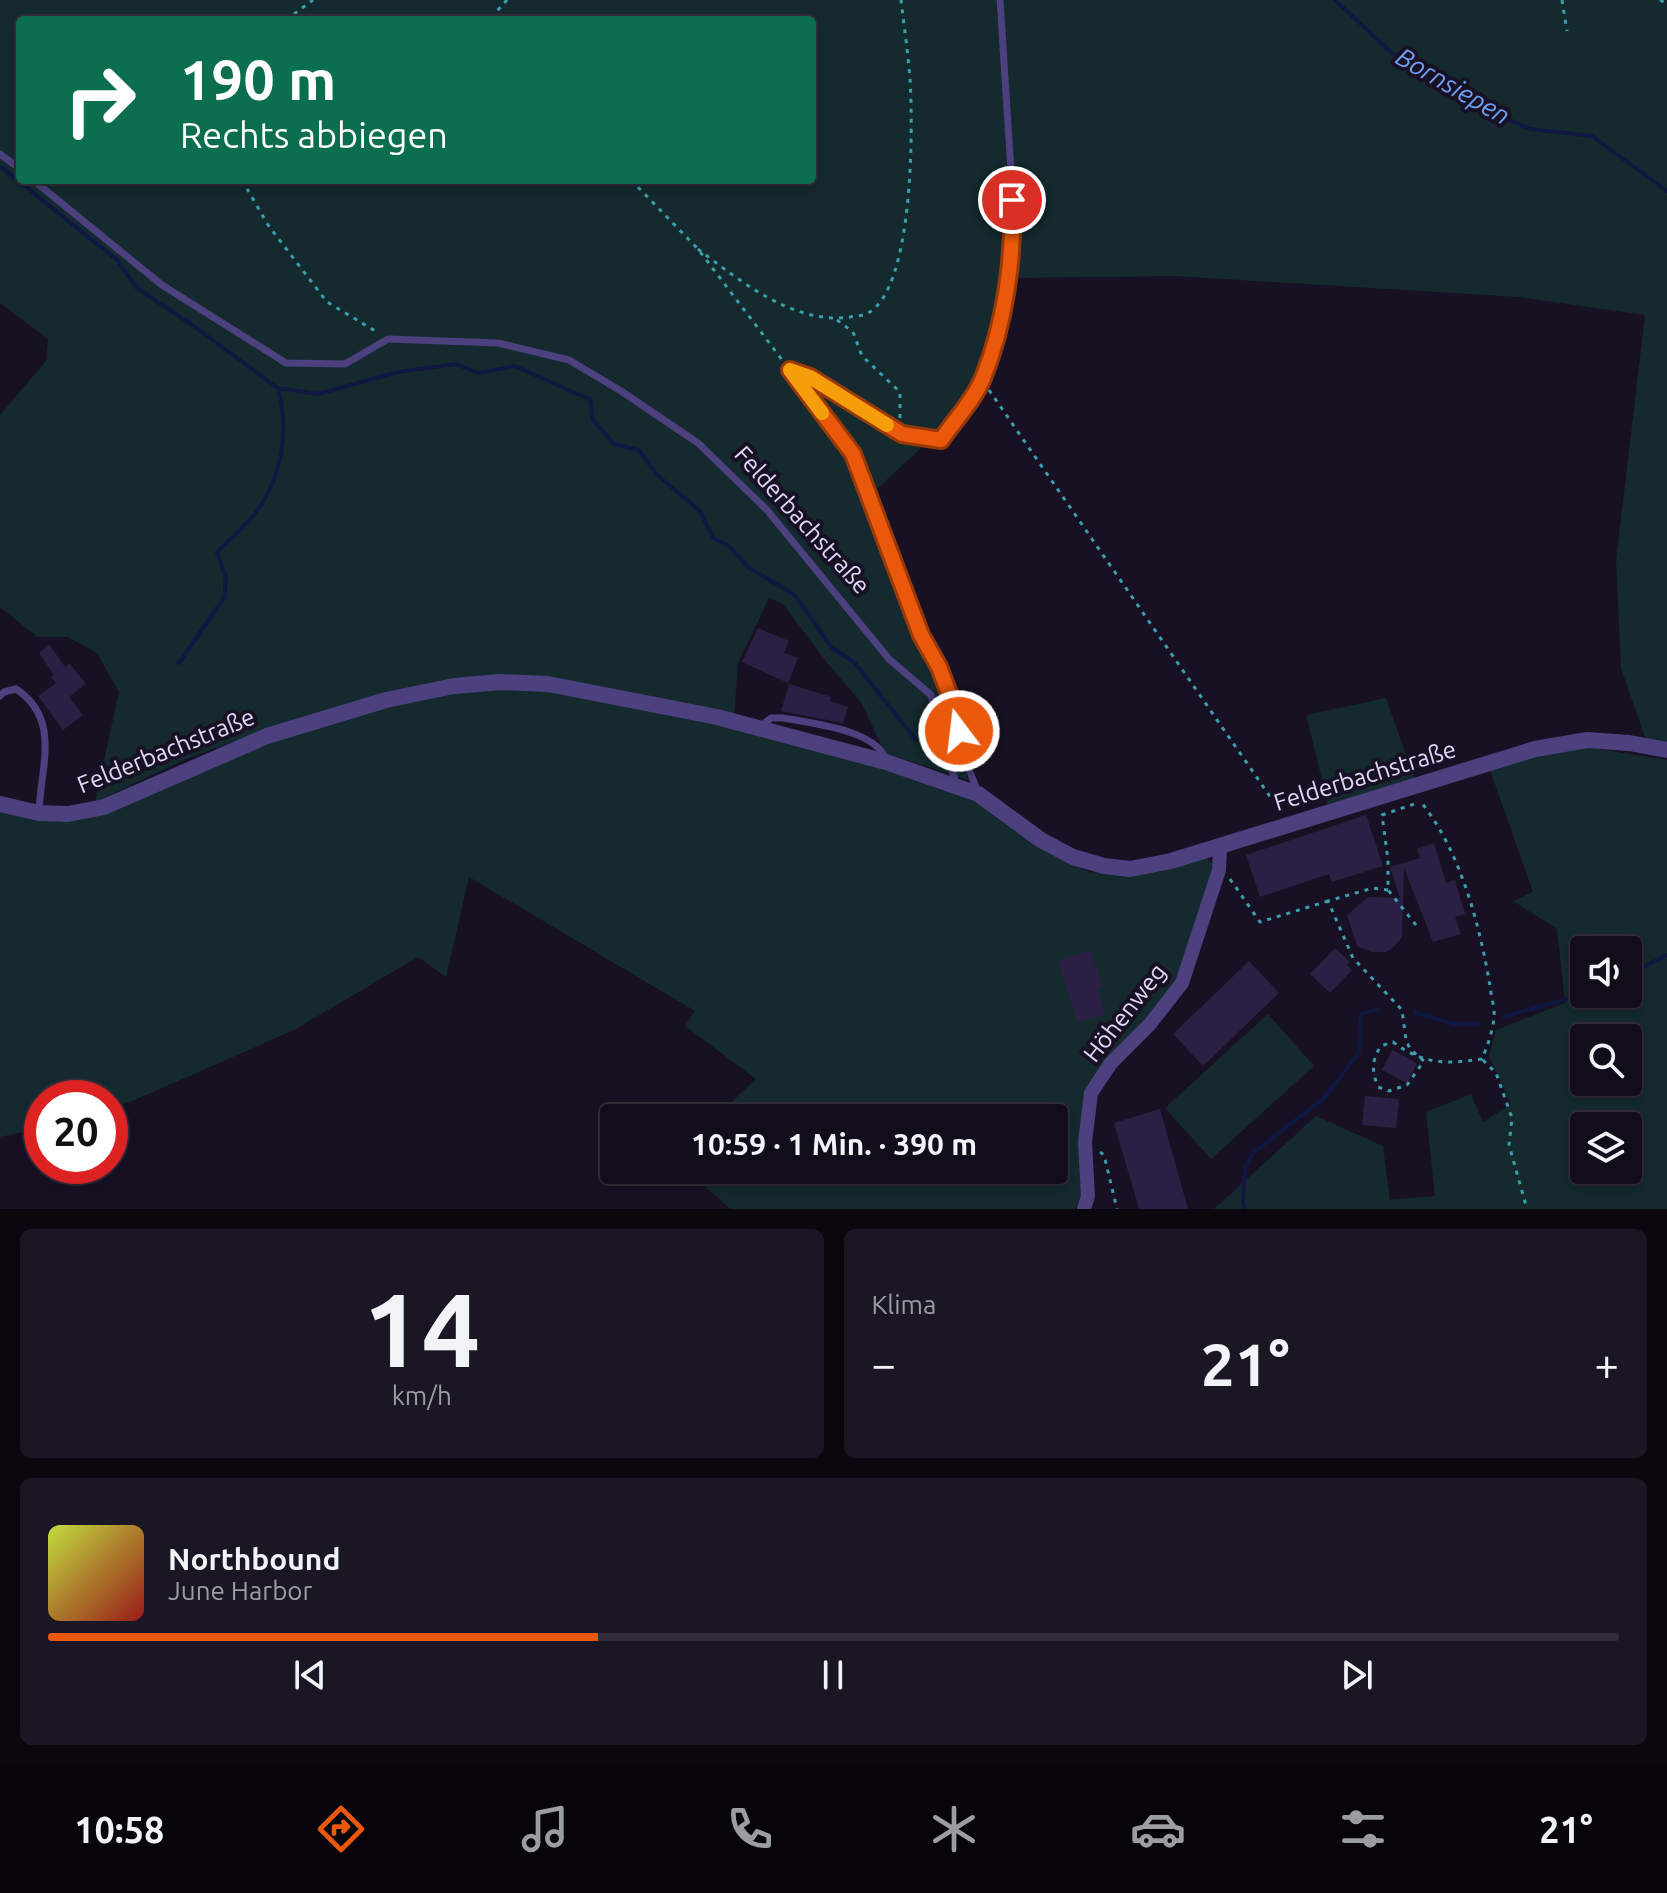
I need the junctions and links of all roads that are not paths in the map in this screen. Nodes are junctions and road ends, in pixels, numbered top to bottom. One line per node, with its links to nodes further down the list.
1 (1000, 0): 6 (lane)
2 (38, 184): 5 (lane, Felderbachstraße)
3 (0, 696): 8 (lane)
4 (1667, 750): 9 (street, Felderbachstraße)
5 (956, 784): 6 (street, Felderbachstraße); 8 (street, Felderbachstraße)
6 (978, 794): 9 (street, Felderbachstraße)
7 (0, 804): 8 (street, Felderbachstraße)
8 (39, 813)
9 (1220, 854): 10 (street, Höhenweg)
10 (1084, 1209)

